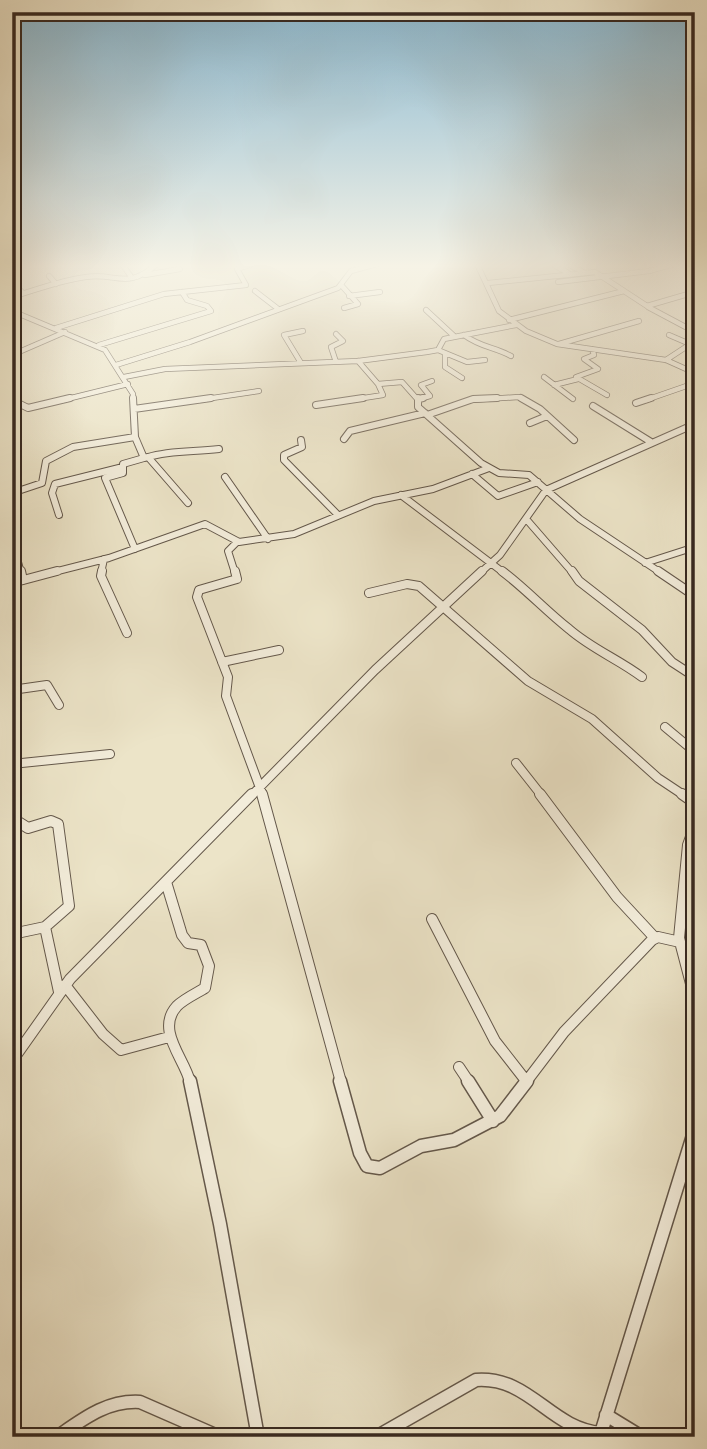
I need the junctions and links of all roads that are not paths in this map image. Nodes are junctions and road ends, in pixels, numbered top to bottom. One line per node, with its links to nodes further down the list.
1 (65, 332): 15 (street); 20 (street)
2 (143, 332): 15 (street)
3 (217, 332): 27 (street)
4 (300, 332): 26 (street)
5 (449, 332): 12 (street)
6 (477, 332): 10 (street); 16 (street)
7 (531, 332): 14 (street)
8 (602, 332): 14 (street)
9 (336, 334): 25 (street)
10 (464, 335): 12 (street); 16 (street)
11 (669, 335): 13 (street)
12 (454, 336): 17 (street)
13 (692, 343): 24 (street)
14 (559, 344): 18 (street)
15 (99, 345): 27 (street)
16 (495, 348): 21 (street)
17 (438, 350): 19 (street); 23 (street)
18 (593, 352): 24 (street); 32 (street)
19 (445, 354): 22 (street); 31 (street)
20 (12, 355)
21 (511, 356)
22 (485, 360)
23 (358, 361): 25 (street); 36 (street)
24 (669, 361): 28 (street)
25 (336, 362): 26 (street)
26 (301, 363): 29 (street)
27 (116, 365): 29 (street)
28 (695, 373)
29 (124, 377): 35 (street)
30 (544, 377): 37 (street)
31 (462, 379)
32 (578, 379): 37 (street); 39 (street)
33 (432, 381): 41 (street)
34 (695, 383): 43 (street)
35 (128, 384): 42 (street); 46 (street)
36 (378, 384): 41 (street); 44 (street)
37 (554, 385): 40 (street)
38 (259, 391): 46 (street)
39 (607, 395)
40 (573, 398)
41 (419, 399): 47 (street)
42 (12, 400)
43 (636, 403)
44 (316, 405)
45 (593, 406): 55 (street)
46 (134, 409): 51 (street)
47 (426, 414): 48 (street); 52 (street); 59 (street)
48 (547, 415): 49 (street); 54 (street)
49 (530, 423)
50 (695, 424): 55 (street)
51 (135, 437): 57 (street); 64 (street)
52 (344, 439)
53 (301, 440): 68 (street)
54 (574, 440)
55 (651, 442): 63 (street)
56 (219, 449): 57 (street)
57 (146, 457): 58 (street); 66 (street)
58 (123, 467): 67 (street); 74 (street)
59 (489, 468): 60 (street); 62 (street)
60 (471, 474): 62 (street); 65 (street)
61 (225, 477): 70 (street)
62 (538, 482): 63 (street)
63 (545, 490): 69 (street); 76 (street)
64 (12, 493)
65 (401, 495): 68 (street); 77 (street)
66 (188, 503)
67 (59, 515)
68 (338, 515): 70 (street)
69 (527, 520): 77 (street); 87 (street)
70 (268, 538): 72 (street)
71 (12, 539): 78 (street)
72 (237, 542): 74 (street); 85 (street)
73 (695, 547): 76 (street)
74 (135, 549): 75 (street)
75 (104, 559): 78 (street); 83 (street)
76 (645, 562): 81 (street)
77 (491, 563): 82 (street); 86 (street)
78 (23, 580): 79 (street)
79 (12, 583)
80 (369, 593): 82 (street)
81 (695, 597)
82 (444, 609): 95 (street); 96 (street)
83 (127, 633)
84 (279, 650): 85 (street)
85 (222, 662): 95 (street)
86 (642, 677)
87 (695, 677)
88 (12, 690): 89 (street)
89 (59, 705)
90 (665, 727): 91 (street)
91 (695, 752)
92 (110, 754): 94 (street)
93 (516, 763): 104 (street)
94 (12, 764)
95 (260, 786): 99 (street); 113 (street)
96 (695, 803)
97 (12, 818): 102 (street)
98 (695, 826): 100 (street)
99 (166, 882): 107 (street); 109 (street)
100 (690, 886): 105 (street)
101 (432, 919): 112 (street)
102 (44, 927): 103 (street); 107 (street)
103 (12, 934)
104 (654, 939): 105 (street); 112 (street)
105 (680, 942): 106 (street)
106 (690, 970): 108 (street)
107 (62, 988): 109 (street); 110 (street)
108 (695, 999)
109 (169, 1037): 119 (street)
110 (12, 1061)
111 (458, 1067): 113 (street)
112 (527, 1082): 113 (street)
113 (493, 1121)
114 (695, 1129): 115 (street)
115 (606, 1415): 116 (street); 121 (street)
116 (601, 1435): 120 (street)
117 (57, 1437): 118 (street)
118 (220, 1437)
119 (258, 1437)
120 (376, 1437)
121 (642, 1437)

